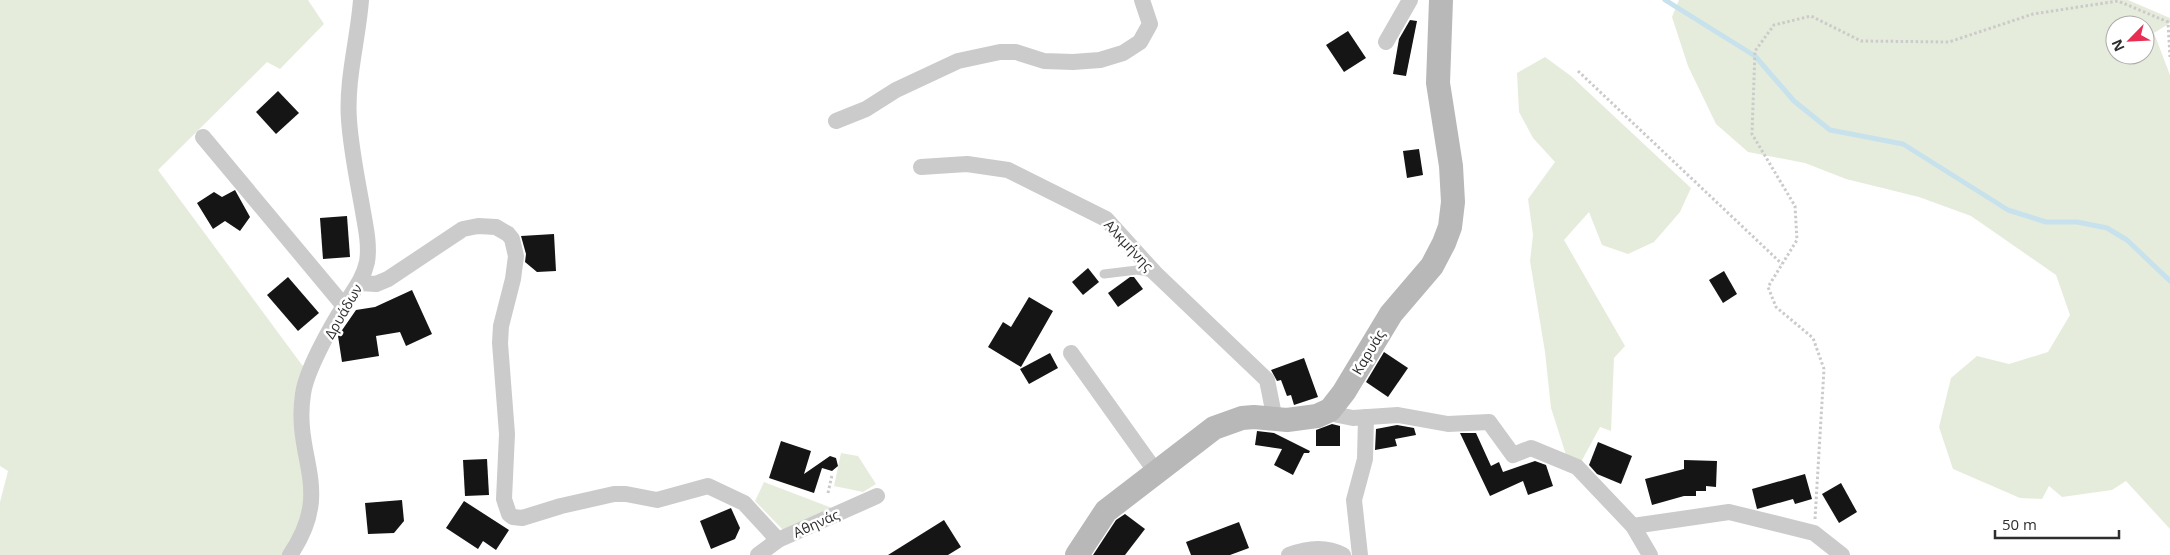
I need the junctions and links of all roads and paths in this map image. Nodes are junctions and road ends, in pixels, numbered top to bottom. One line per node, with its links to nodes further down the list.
1 (362, 0): 14 (street, Δρυάδων)
2 (1142, 0): 8 (street)
3 (1410, 0): 5 (street)
4 (1441, 0): 17 (street, Καρυάς)
5 (1386, 42)
6 (2170, 57): 11 (path)
7 (1578, 70): 11 (path)
8 (836, 121)
9 (203, 137): 15 (street)
10 (921, 167): 12 (street, Αλκμήνης)
11 (1782, 264): 25 (path)
12 (1155, 273): 13 (lane); 19 (street, Αλκμήνης)
13 (1104, 274)
14 (360, 283): 15 (street, Δρυάδων); 26 (street)
15 (344, 306): 27 (street, Δρυάδων)
16 (1071, 353): 20 (street)
17 (1330, 410): 18 (street); 19 (street)
18 (1366, 417): 24 (street); 32 (street)
19 (1275, 420): 20 (street)
20 (1156, 472): 29 (street)
21 (832, 475): 22 (path)
22 (828, 494)
23 (877, 496): 26 (street, Αθηνάς)
24 (1633, 526): 25 (street); 33 (street)
25 (1814, 533): 34 (street)
26 (778, 540): 28 (street, Αθηνάς)
27 (290, 555)
28 (758, 555)
29 (1077, 555)
30 (1289, 555): 31 (street)
31 (1344, 555)
32 (1360, 555)
33 (1650, 555)
34 (1842, 555)

